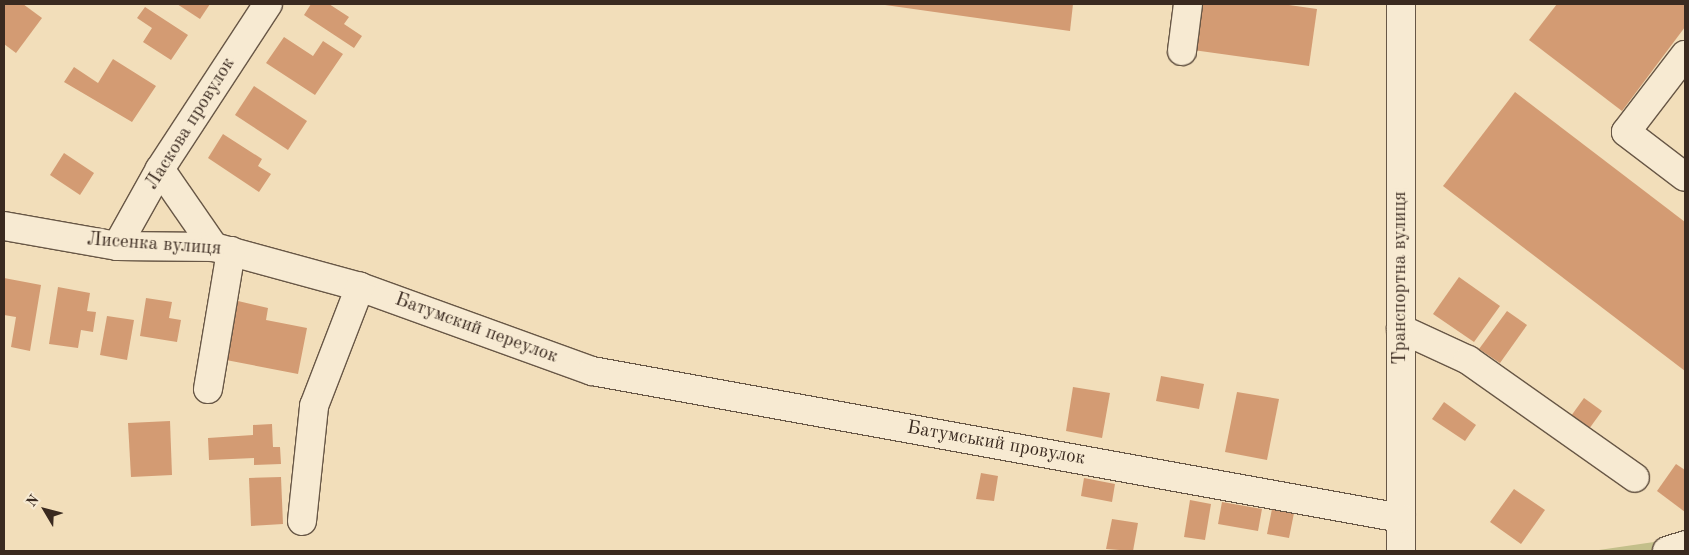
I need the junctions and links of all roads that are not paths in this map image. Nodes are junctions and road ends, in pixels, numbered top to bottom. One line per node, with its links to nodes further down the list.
1 (268, 4): 6 (street, Ласкова провулок)
2 (1188, 4): 4 (street)
3 (1401, 4): 12 (street, Транспортна вулиця)
4 (1182, 50)
5 (1685, 55): 7 (street)
6 (160, 169): 9 (street, Ласкова провулок); 10 (street)
7 (1685, 176)
8 (4, 226): 9 (street, Лисенка вулиця)
9 (117, 246): 10 (street, Лисенка вулиця)
10 (222, 249): 11 (street, Лисенка вулиця); 14 (street)
11 (360, 287): 13 (street, Батумский переулок); 17 (street)
12 (1401, 329): 15 (street); 16 (street, Транспортна вулиця)
13 (592, 371): 16 (street, Батумський провулок)
14 (208, 389)
15 (1635, 478)
16 (1401, 518): 19 (street, Транспортна вулиця)
17 (302, 521)
18 (1685, 545): 20 (street)
19 (1401, 551)
20 (1667, 551)

